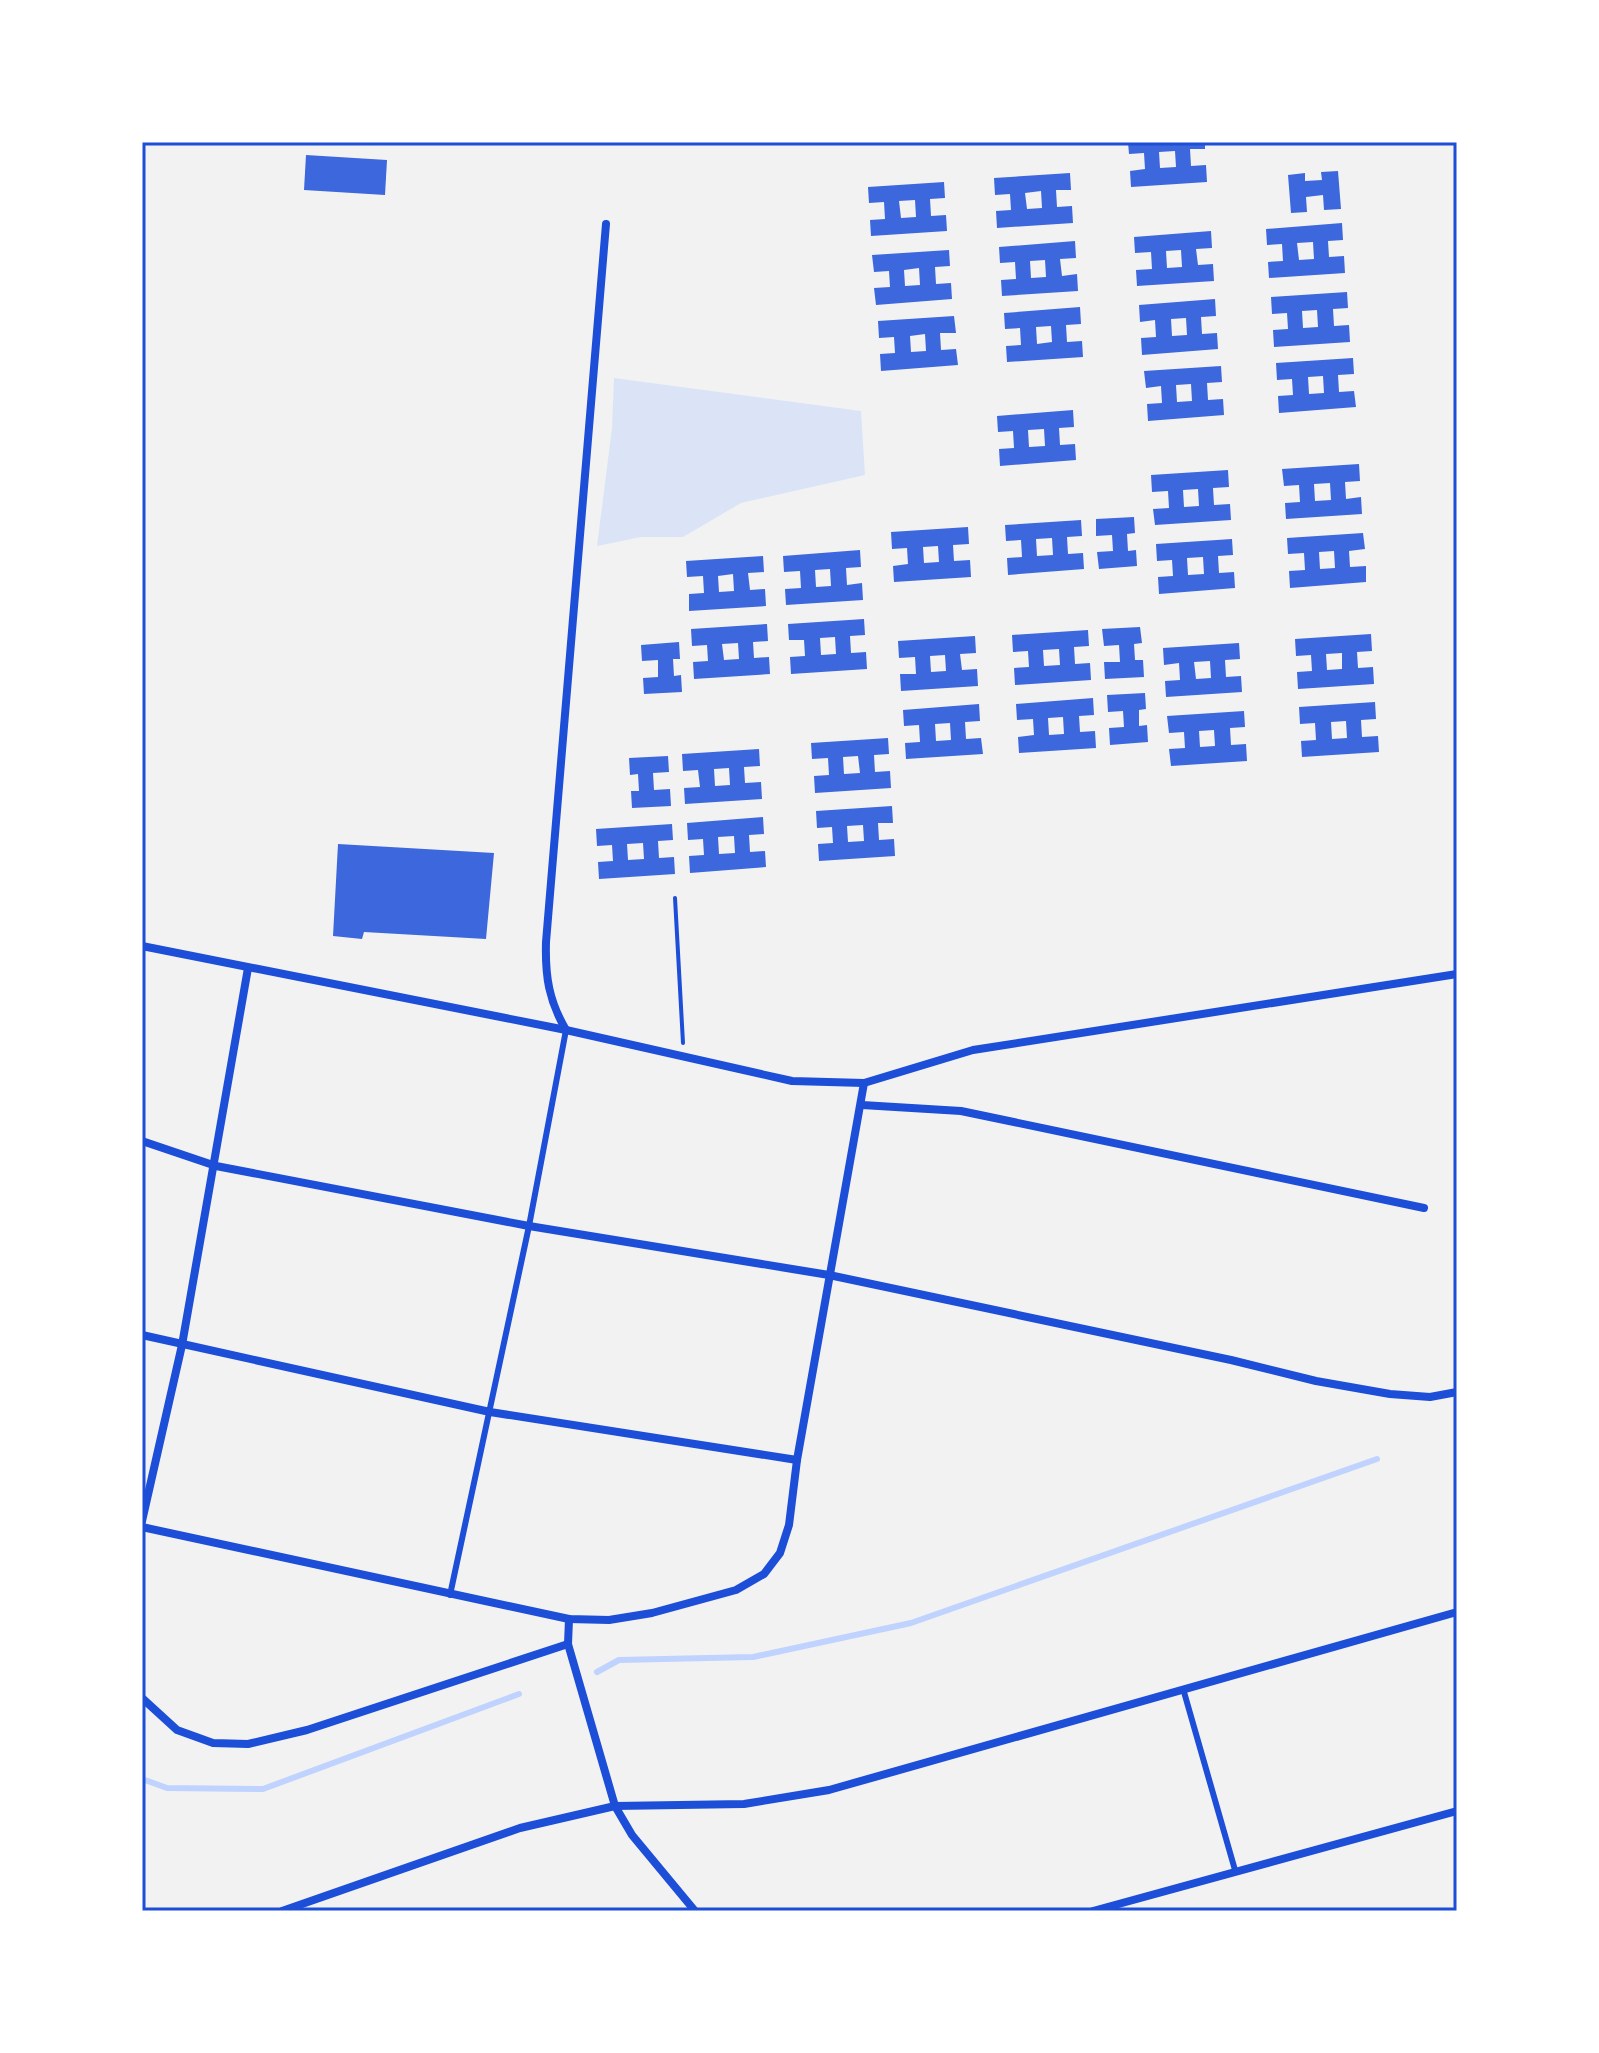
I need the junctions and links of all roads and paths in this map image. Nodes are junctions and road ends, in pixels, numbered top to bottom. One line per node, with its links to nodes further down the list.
1 (606, 224): 6 (street)
2 (675, 898): 7 (path)
3 (142, 946): 4 (street)
4 (248, 968): 6 (street); 11 (street)
5 (1457, 974): 8 (street)
6 (566, 1030): 7 (street); 13 (lane)
7 (684, 1057): 8 (street)
8 (864, 1083): 9 (street)
9 (862, 1105): 12 (street); 14 (street)
10 (142, 1141): 11 (street)
11 (216, 1166): 13 (street); 16 (street)
12 (1424, 1208)
13 (529, 1226): 14 (street); 18 (lane)
14 (829, 1275): 17 (street); 19 (street)
15 (142, 1335): 16 (street)
16 (182, 1345): 18 (street); 20 (street)
17 (1457, 1392)
18 (490, 1412): 19 (street); 21 (lane)
19 (797, 1460): 23 (street)
20 (142, 1524): 21 (street)
21 (450, 1595): 23 (street)
22 (1457, 1612): 25 (street)
23 (569, 1619): 24 (street)
24 (568, 1644): 26 (street); 27 (street)
25 (1184, 1692): 27 (street); 29 (lane)
26 (142, 1698)
27 (615, 1806): 30 (street); 31 (street)
28 (1457, 1811): 29 (street)
29 (1235, 1870): 32 (street)
30 (282, 1911)
31 (695, 1911)
32 (1093, 1911)

